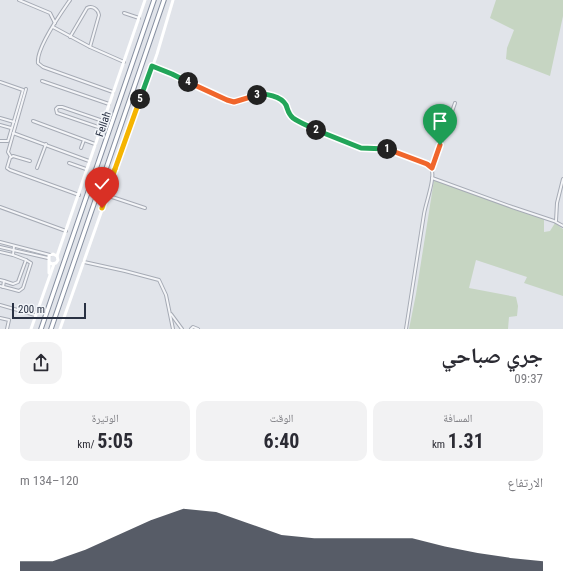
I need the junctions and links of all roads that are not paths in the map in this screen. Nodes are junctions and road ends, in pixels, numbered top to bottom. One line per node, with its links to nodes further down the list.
1 (19, 0): 9 (street)
2 (70, 0): 9 (street)
3 (145, 0): 8 (street, Fellah)
4 (154, 0): 73 (highway)
5 (164, 0): 74 (highway)
6 (173, 0): 14 (street)
7 (124, 13): 8 (street)
8 (139, 18): 13 (street, Fellah)
9 (55, 24): 10 (street)
10 (53, 27): 11 (street); 18 (street)
11 (70, 37): 12 (street); 12 (street)
12 (90, 47): 13 (street)
13 (124, 62): 18 (street, Fellah)
14 (152, 66): 39 (street); 44 (street)
15 (42, 81): 20 (street)
16 (0, 82): 24 (street)
17 (26, 88): 24 (street)
18 (114, 92): 20 (street, Fellah)
19 (455, 102): 39 (street)
20 (110, 104): 23 (street, Fellah)
21 (0, 118): 24 (street)
22 (33, 121): 29 (street)
23 (104, 122): 27 (street, Fellah); 27 (street)
24 (15, 123): 26 (street)
25 (0, 125): 26 (street)
26 (13, 129): 28 (street); 30 (street)
27 (102, 129): 32 (street, Fellah)
28 (13, 133): 31 (street); 34 (street)
29 (84, 140): 32 (street); 33 (street)
30 (0, 141)
31 (46, 144): 36 (street); 38 (street)
32 (96, 145): 36 (street, Fellah)
33 (81, 148)
34 (11, 157): 35 (street); 43 (street)
35 (30, 161)
36 (90, 161): 40 (street, Fellah)
37 (69, 163): 40 (street)
38 (37, 168)
39 (432, 168): 41 (street)
40 (88, 169): 43 (street, Fellah)
41 (432, 178): 47 (street); 80 (street)
42 (563, 179): 47 (street)
43 (79, 195): 49 (street, Fellah)
44 (106, 195): 46 (street); 60 (street)
45 (0, 207): 49 (street)
46 (145, 208)
47 (556, 222): 48 (street)
48 (563, 226)
49 (66, 231): 53 (street, Fellah)
50 (0, 242): 51 (street)
51 (14, 246): 54 (street); 58 (street)
52 (0, 247): 54 (street)
53 (59, 247): 57 (street, Fellah); 58 (street, Fellah)
54 (13, 250): 56 (street); 58 (street)
55 (0, 252): 56 (street)
56 (12, 255): 59 (street)
57 (57, 256): 58 (street); 61 (street, Fellah)
58 (50, 257): 61 (street); 62 (street, Fellah)
59 (26, 260): 64 (street); 66 (street)
60 (84, 262): 68 (street); 75 (street)
61 (54, 264): 62 (street, Fellah)
62 (49, 275): 69 (street, Fellah)
63 (0, 280): 64 (street)
64 (4, 281): 66 (street)
65 (0, 286): 66 (street)
66 (3, 287)
67 (0, 305): 69 (street)
68 (170, 313): 76 (street); 77 (street)
69 (35, 315): 72 (street, Fellah)
70 (0, 318): 71 (street)
71 (7, 329)
72 (31, 329)
73 (41, 329)
74 (51, 329)
75 (60, 329)
76 (173, 329)
77 (182, 329)
78 (191, 329): 79 (street)
79 (198, 329)
80 (406, 329)

